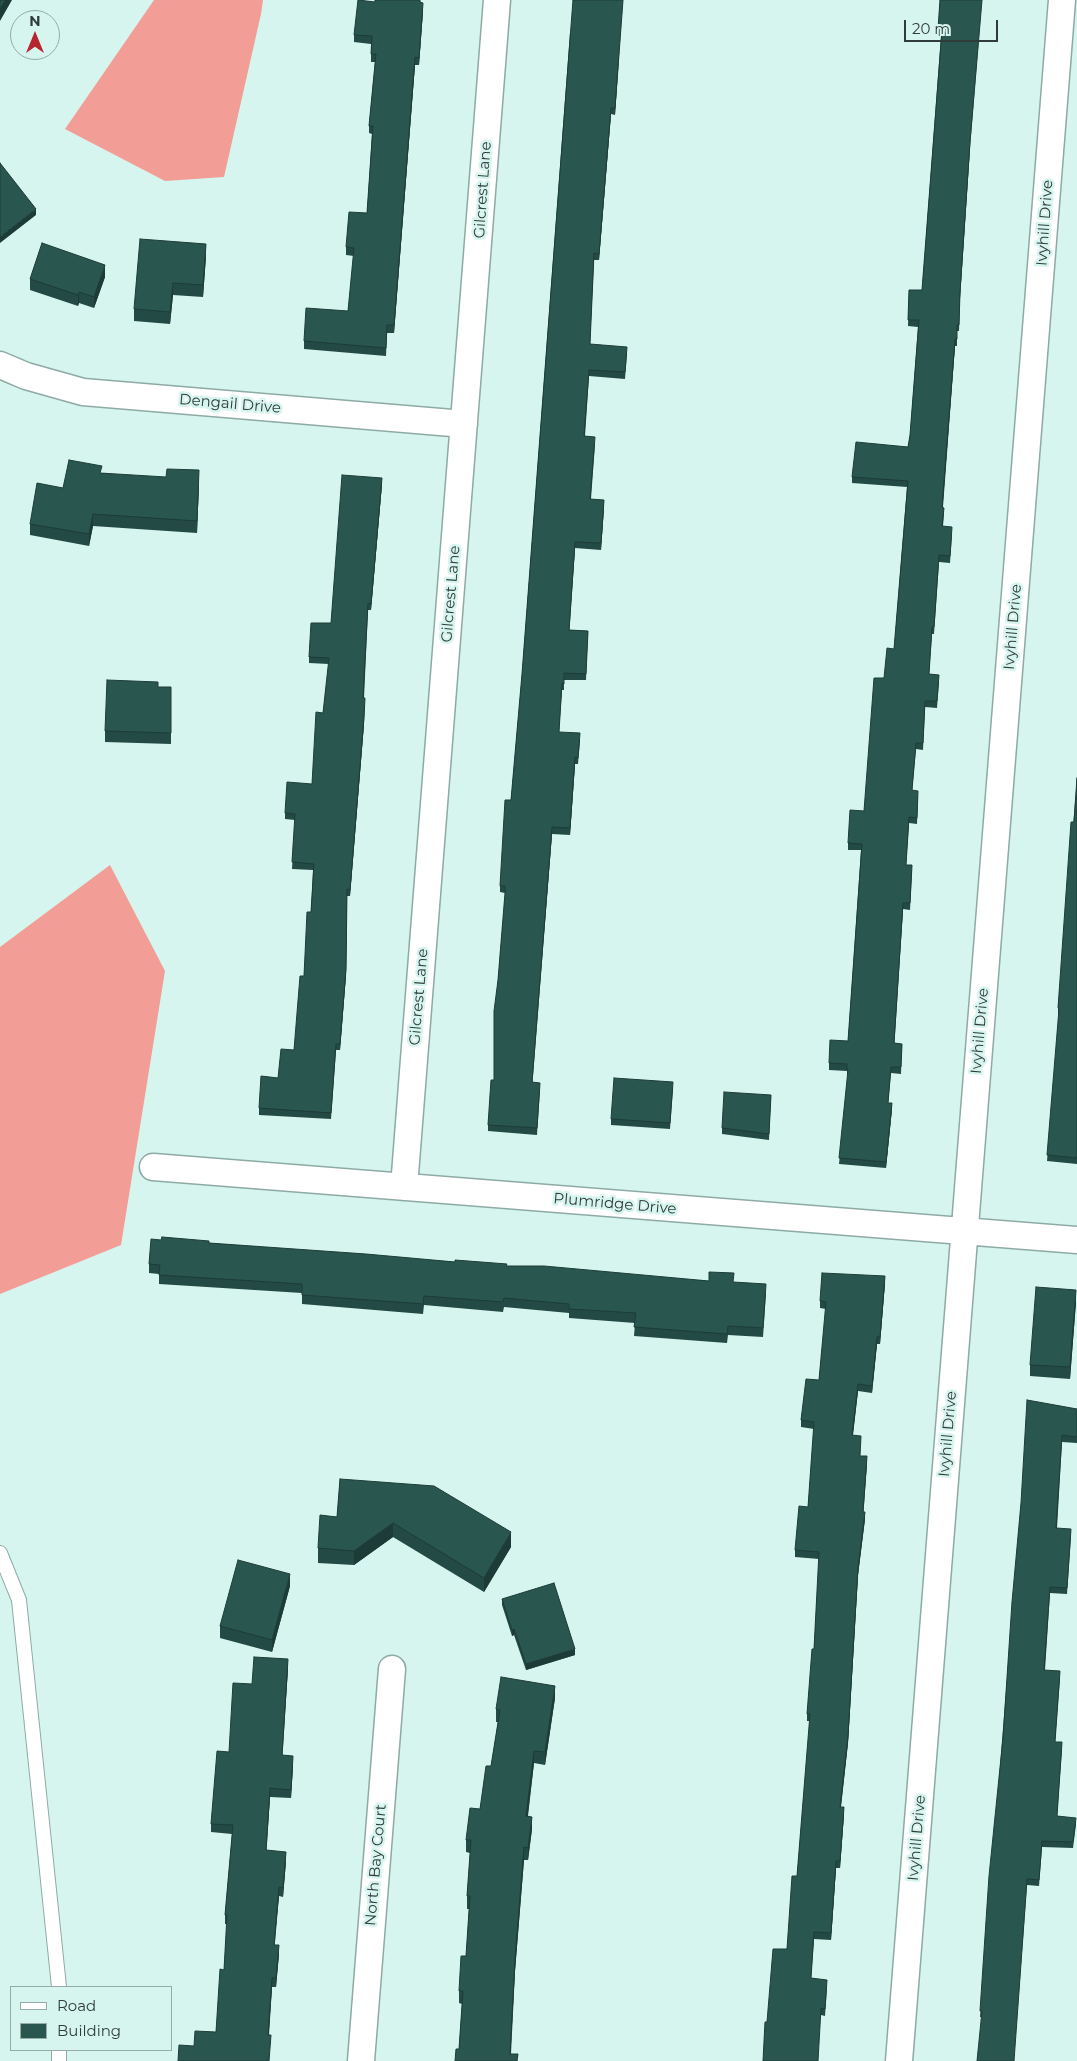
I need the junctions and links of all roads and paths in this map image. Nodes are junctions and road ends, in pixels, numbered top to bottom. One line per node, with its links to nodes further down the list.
1 (498, 0): 4 (street, Gilcrest Lane)
2 (1062, 0): 7 (street, Ivyhill Drive)
3 (0, 364): 4 (street, Dengail Drive)
4 (464, 424): 6 (street, Gilcrest Lane)
5 (154, 1167): 6 (street, Plumridge Drive)
6 (404, 1187): 7 (street, Plumridge Drive)
7 (964, 1232): 8 (street, Plumridge Drive); 13 (street, Ivyhill Drive)
8 (1077, 1240)
9 (0, 1553): 11 (lane)
10 (392, 1669): 12 (street, North Bay Court)
11 (59, 1986)
12 (361, 2061)
13 (899, 2061)

